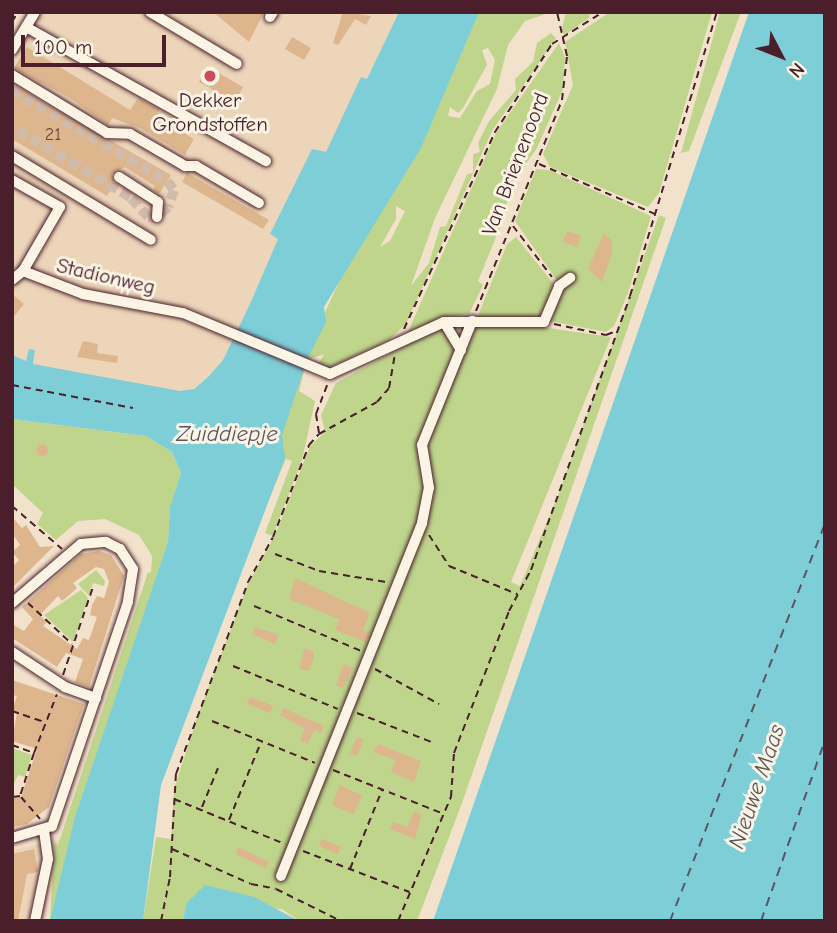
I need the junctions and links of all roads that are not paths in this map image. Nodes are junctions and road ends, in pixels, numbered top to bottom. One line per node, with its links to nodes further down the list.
1 (35, 12): 3 (street)
2 (150, 12): 5 (street)
3 (26, 27): 4 (street); 8 (street)
4 (12, 50)
5 (237, 65)
6 (12, 75): 13 (street)
7 (12, 156): 11 (street)
8 (266, 162)
9 (118, 177): 14 (street)
10 (12, 180): 12 (street)
11 (63, 187): 12 (street); 15 (street)
12 (53, 203): 16 (street, Stadionweg)
13 (259, 203)
14 (157, 217)
15 (151, 240)
16 (23, 271): 18 (street); 20 (street, Stadionweg)
17 (570, 278): 19 (street)
18 (12, 280)
19 (472, 321): 20 (street); 21 (street)
20 (444, 322): 21 (street)
21 (461, 350): 27 (street)
22 (12, 603): 24 (street)
23 (12, 652): 24 (street)
24 (96, 698): 25 (street)
25 (44, 832): 26 (street); 28 (street)
26 (12, 838)
27 (281, 876)
28 (35, 921)

